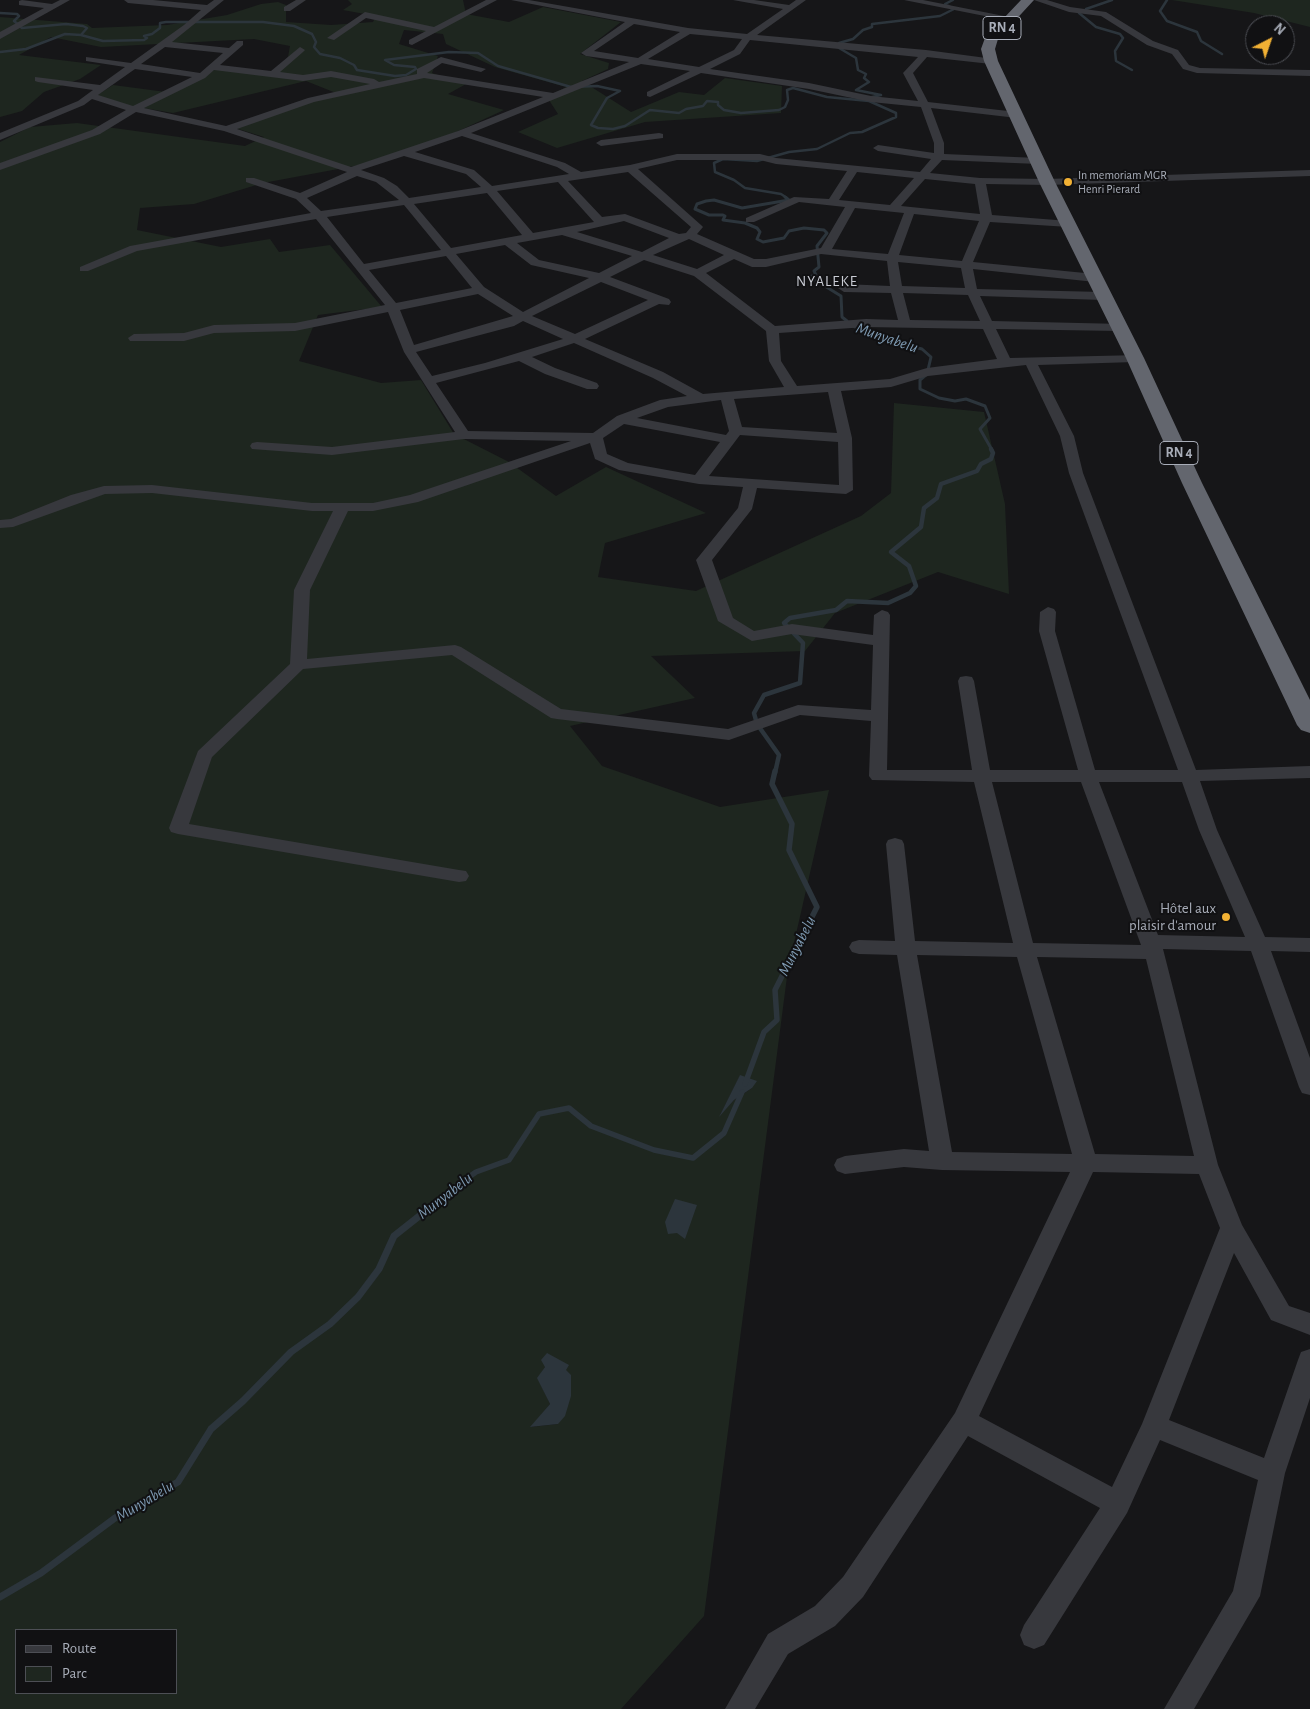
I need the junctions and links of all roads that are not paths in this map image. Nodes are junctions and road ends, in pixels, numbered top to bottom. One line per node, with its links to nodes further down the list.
1 (26, 0): 13 (street)
2 (66, 0): 13 (street)
3 (128, 0): 14 (street)
4 (220, 0): 14 (street)
5 (302, 0): 16 (street)
6 (493, 0): 19 (street)
7 (514, 0): 18 (street)
8 (737, 0): 15 (street)
9 (802, 0): 15 (street)
10 (908, 0): 17 (street)
11 (1028, 0): 17 (highway, RN 4)
12 (1038, 0): 37 (street)
13 (54, 7): 21 (street)
14 (207, 8): 26 (street)
15 (790, 8): 23 (street)
16 (287, 9)
17 (1010, 18): 31 (highway, RN 4)
18 (631, 22): 20 (street); 32 (street)
19 (434, 30): 22 (street); 24 (street)
20 (688, 31): 23 (street); 32 (street)
21 (0, 36)
22 (331, 38)
23 (747, 38): 29 (street); 36 (street)
24 (412, 42)
25 (240, 43): 28 (street)
26 (163, 44): 28 (street); 33 (street)
27 (300, 50): 38 (street)
28 (231, 51): 34 (street)
29 (926, 53): 31 (street); 49 (street)
30 (89, 59): 33 (street)
31 (991, 61): 51 (highway, RN 4)
32 (638, 62): 36 (street); 48 (street)
33 (134, 66): 40 (street); 45 (street)
34 (212, 67): 38 (street); 40 (street)
35 (481, 69): 39 (street)
36 (700, 71): 46 (street); 49 (street)
37 (1310, 73)
38 (274, 74): 43 (street)
39 (424, 75): 43 (street); 44 (street)
40 (202, 76): 50 (street)
41 (500, 78): 44 (street)
42 (38, 79): 45 (street)
43 (382, 84): 53 (street)
44 (482, 86): 48 (street)
45 (102, 88): 47 (street)
46 (650, 94)
47 (91, 96): 50 (street); 55 (street)
48 (554, 96): 54 (street)
49 (926, 106): 51 (street); 60 (street)
50 (134, 109): 53 (street); 62 (street)
51 (1017, 115): 61 (highway, RN 4)
52 (651, 126): 57 (street)
53 (227, 128): 65 (street)
54 (462, 133): 59 (street); 67 (street)
55 (0, 137)
56 (601, 144): 57 (street)
57 (668, 146): 63 (street); 64 (street)
58 (878, 148): 60 (street)
59 (402, 152): 65 (street); 73 (street)
60 (938, 158): 61 (street); 68 (street)
61 (1038, 161): 72 (highway, RN 4)
62 (0, 167)
63 (630, 168): 67 (street); 88 (street)
64 (854, 168): 68 (street); 76 (street)
65 (354, 171): 74 (street); 75 (street)
66 (1310, 173): 72 (street)
67 (578, 175): 69 (street)
68 (922, 176): 71 (street); 78 (street)
69 (560, 178): 73 (street); 84 (street)
70 (250, 180): 74 (street)
71 (980, 181): 72 (street); 82 (street)
72 (1047, 182): 85 (highway, RN 4)
73 (490, 190): 75 (street); 89 (street)
74 (300, 197): 80 (street)
75 (407, 202): 80 (street); 92 (street)
76 (832, 202): 77 (street); 83 (street)
77 (852, 204): 78 (street); 91 (street)
78 (892, 209): 79 (street)
79 (910, 211): 82 (street); 95 (street)
80 (319, 215): 86 (street); 97 (street)
81 (228, 218): 86 (street)
82 (986, 218): 85 (street); 96 (street)
83 (750, 220)
84 (599, 221): 87 (street); 88 (street)
85 (1069, 224): 101 (highway, RN 4)
86 (239, 230): 98 (street)
87 (562, 231): 89 (street); 94 (street)
88 (684, 236): 93 (street); 94 (street)
89 (530, 237): 90 (street)
90 (507, 241): 92 (street); 100 (street)
91 (820, 251): 93 (street); 95 (street)
92 (446, 252): 97 (street); 103 (street)
93 (733, 255): 99 (street)
94 (640, 257): 99 (street); 100 (street)
95 (892, 258): 96 (street); 104 (street)
96 (966, 265): 101 (street); 105 (street)
97 (361, 268): 107 (street)
98 (84, 269)
99 (698, 273): 112 (street)
100 (599, 277): 106 (street); 108 (street)
101 (1099, 287): 105 (street); 111 (highway, RN 4)
102 (844, 288): 104 (street)
103 (480, 290): 107 (street); 108 (street)
104 (896, 290): 105 (street); 109 (street)
105 (972, 292): 110 (street)
106 (664, 302): 114 (street)
107 (393, 308): 113 (street); 115 (street)
108 (521, 316): 114 (street); 115 (street)
109 (905, 324): 110 (street); 112 (street)
110 (985, 324): 111 (street); 119 (street)
111 (1119, 327): 117 (highway, RN 4)
112 (772, 330): 123 (street)
113 (134, 338)
114 (575, 338): 116 (street); 125 (street)
115 (410, 350): 120 (street)
116 (520, 356): 120 (street); 121 (street)
117 (1135, 358): 118 (street); 142 (highway, RN 4)
118 (1030, 361): 119 (street); 146 (street)
119 (1005, 362): 122 (street)
120 (431, 380): 127 (street)
121 (592, 386)
122 (834, 388): 123 (street); 130 (street)
123 (792, 390): 124 (street)
124 (726, 396): 125 (street); 128 (street)
125 (700, 398): 126 (street)
126 (622, 420): 128 (street); 129 (street)
127 (464, 435): 129 (street); 131 (street)
128 (733, 435): 130 (street); 132 (street)
129 (596, 437): 132 (street); 134 (street)
130 (845, 438): 133 (street)
131 (256, 446)
132 (699, 480): 133 (street)
133 (751, 485): 138 (street)
134 (342, 508): 135 (street); 139 (street)
135 (0, 524)
136 (1048, 612): 145 (street)
137 (882, 615): 138 (street)
138 (881, 641): 141 (street)
139 (298, 665): 141 (street); 148 (street)
140 (966, 681): 144 (street)
141 (880, 716): 144 (street)
142 (1310, 725)
143 (1310, 772): 146 (street)
144 (982, 776): 145 (street); 154 (street)
145 (1088, 776): 146 (street); 152 (street)
146 (1190, 776): 149 (street)
147 (895, 844): 153 (street)
148 (459, 876)
149 (1258, 943): 150 (street); 152 (street); 155 (street)
150 (1310, 945)
151 (858, 947): 153 (street)
152 (1152, 947): 154 (street); 159 (street)
153 (906, 948): 154 (street); 156 (street)
154 (1025, 951): 157 (street)
155 (1310, 1088)
156 (942, 1161): 157 (street); 158 (street)
157 (1086, 1164): 159 (street); 163 (street)
158 (845, 1165)
159 (1207, 1165): 160 (street)
160 (1232, 1228): 161 (street); 164 (street)
161 (1310, 1324)
162 (1309, 1371): 165 (street)
163 (964, 1422): 166 (street); 168 (street)
164 (1154, 1426): 165 (street); 166 (street)
165 (1272, 1473): 169 (street)
166 (1118, 1504): 167 (street)
167 (1034, 1635)
168 (739, 1709)
169 (1178, 1709)

